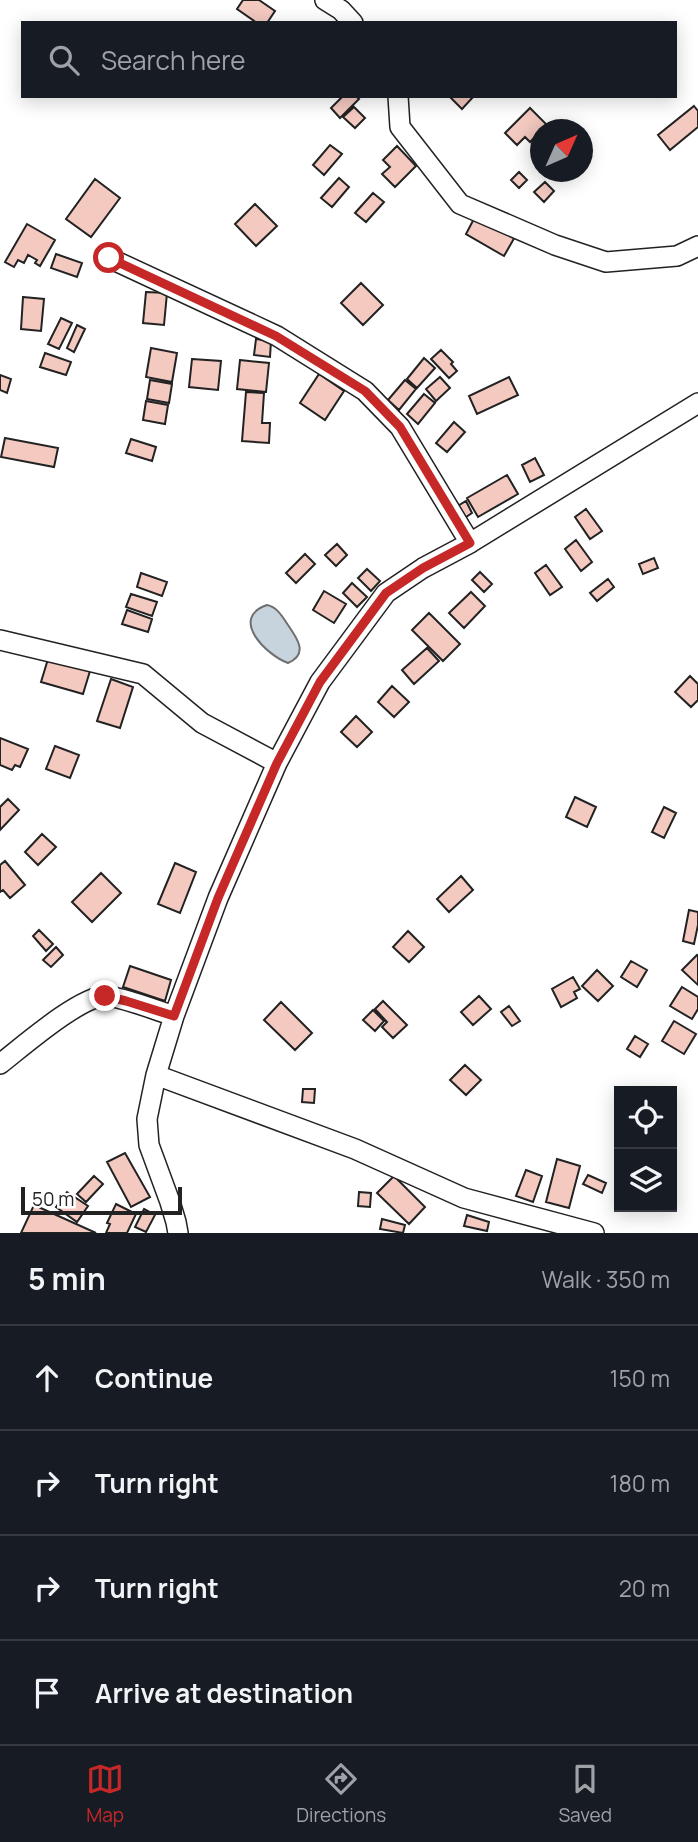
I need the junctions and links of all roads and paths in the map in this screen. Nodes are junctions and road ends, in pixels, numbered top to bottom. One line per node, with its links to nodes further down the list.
1 (325, 0): 2 (street)
2 (351, 21)
3 (398, 98): 4 (street)
4 (698, 246)
5 (109, 258): 7 (street)
6 (698, 403): 7 (street)
7 (470, 543): 9 (street)
8 (0, 640): 9 (street)
9 (277, 763): 10 (street)
10 (174, 1016): 11 (street); 12 (street)
11 (0, 1065)
12 (156, 1075): 13 (street); 14 (street)
13 (178, 1233)
14 (594, 1233)

